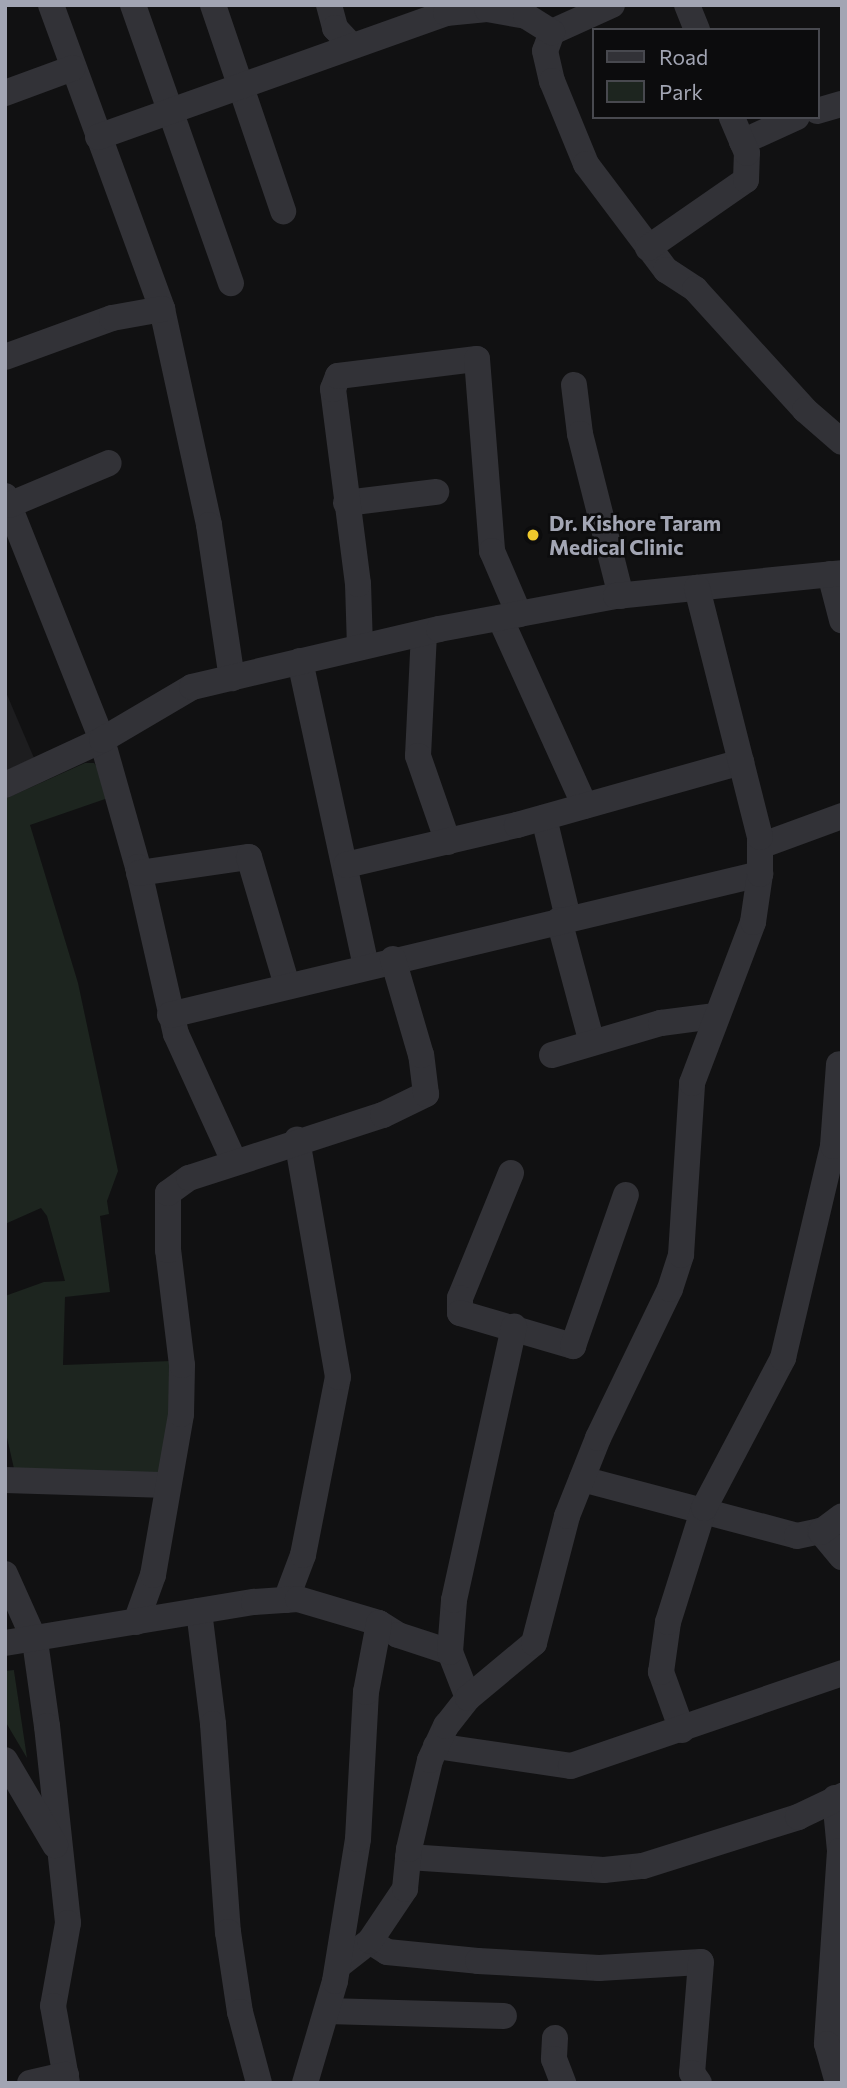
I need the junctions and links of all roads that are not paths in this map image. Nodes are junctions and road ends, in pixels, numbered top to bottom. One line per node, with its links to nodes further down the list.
1 (51, 5): 12 (street)
2 (133, 5): 16 (street)
3 (213, 5): 13 (street)
4 (329, 5): 11 (street)
5 (612, 5): 7 (street)
6 (687, 5): 9 (street)
7 (582, 11): 10 (street)
8 (423, 12): 10 (street); 11 (street)
9 (696, 28)
10 (552, 32): 23 (street)
11 (350, 44): 13 (street)
12 (73, 68): 14 (street); 20 (street)
13 (239, 84): 16 (street); 22 (street)
14 (5, 93)
15 (842, 104): 17 (street)
16 (173, 109): 20 (street); 24 (street)
17 (819, 110)
18 (733, 119): 21 (street)
19 (793, 119): 21 (street)
20 (98, 137): 25 (street)
21 (742, 142): 23 (street)
22 (283, 211)
23 (648, 248): 28 (street)
24 (231, 283)
25 (162, 309): 26 (street); 41 (street)
26 (5, 357)
27 (574, 385): 35 (street)
28 (842, 442)
29 (109, 463): 31 (street)
30 (436, 492): 32 (street)
31 (7, 500): 42 (street)
32 (346, 503): 36 (street); 39 (street)
33 (836, 573): 34 (street); 37 (street)
34 (697, 588): 35 (street); 43 (street)
35 (621, 596): 36 (street)
36 (509, 616): 38 (street); 45 (street)
37 (842, 620)
38 (424, 633): 39 (street); 48 (street)
39 (360, 647): 40 (street)
40 (300, 661): 41 (street); 50 (street)
41 (232, 678): 42 (street)
42 (102, 740): 44 (street); 51 (street)
43 (741, 762): 45 (street); 49 (street)
44 (5, 785)
45 (586, 806): 47 (street)
46 (842, 816): 49 (street)
47 (544, 818): 48 (street); 53 (street)
48 (448, 842): 50 (street)
49 (760, 846): 52 (street)
50 (346, 865): 55 (street)
51 (139, 873): 56 (street); 57 (street)
52 (760, 874): 53 (street); 58 (street)
53 (563, 919): 54 (street); 59 (street)
54 (393, 959): 55 (street); 62 (street)
55 (366, 965): 56 (street)
56 (287, 985): 57 (street)
57 (170, 1015): 63 (street)
58 (714, 1016): 59 (street); 67 (street)
59 (592, 1043): 60 (street)
60 (552, 1055)
61 (839, 1064): 70 (street)
62 (296, 1140): 63 (street); 75 (street)
63 (234, 1161): 69 (street)
64 (511, 1173): 66 (street)
65 (626, 1195): 66 (street)
66 (514, 1326): 81 (street)
67 (582, 1479): 70 (street); 83 (street)
68 (5, 1480): 69 (street)
69 (168, 1485): 77 (street)
70 (704, 1508): 72 (street); 84 (street)
71 (842, 1516): 72 (street)
72 (821, 1532): 73 (street)
73 (842, 1557)
74 (5, 1574): 79 (street)
75 (286, 1600): 76 (street); 78 (street)
76 (199, 1611): 77 (street); 97 (street)
77 (136, 1622): 79 (street)
78 (379, 1623): 81 (street); 91 (street)
79 (35, 1641): 80 (street); 88 (street)
80 (5, 1643)
81 (450, 1652): 83 (street)
82 (842, 1673): 84 (street)
83 (468, 1698): 85 (street)
84 (682, 1730): 85 (street)
85 (436, 1746): 89 (street)
86 (5, 1760): 88 (street)
87 (838, 1797): 89 (street); 101 (street)
88 (60, 1853): 95 (street)
89 (408, 1857): 90 (street)
90 (370, 1941): 91 (street); 100 (street)
91 (338, 1966): 92 (street)
92 (327, 2011): 93 (street); 98 (street)
93 (504, 2016)
94 (555, 2038): 99 (street)
95 (66, 2079): 96 (street)
96 (30, 2083)
97 (259, 2083)
98 (305, 2083)
99 (564, 2083)
100 (698, 2083)
101 (838, 2083)

